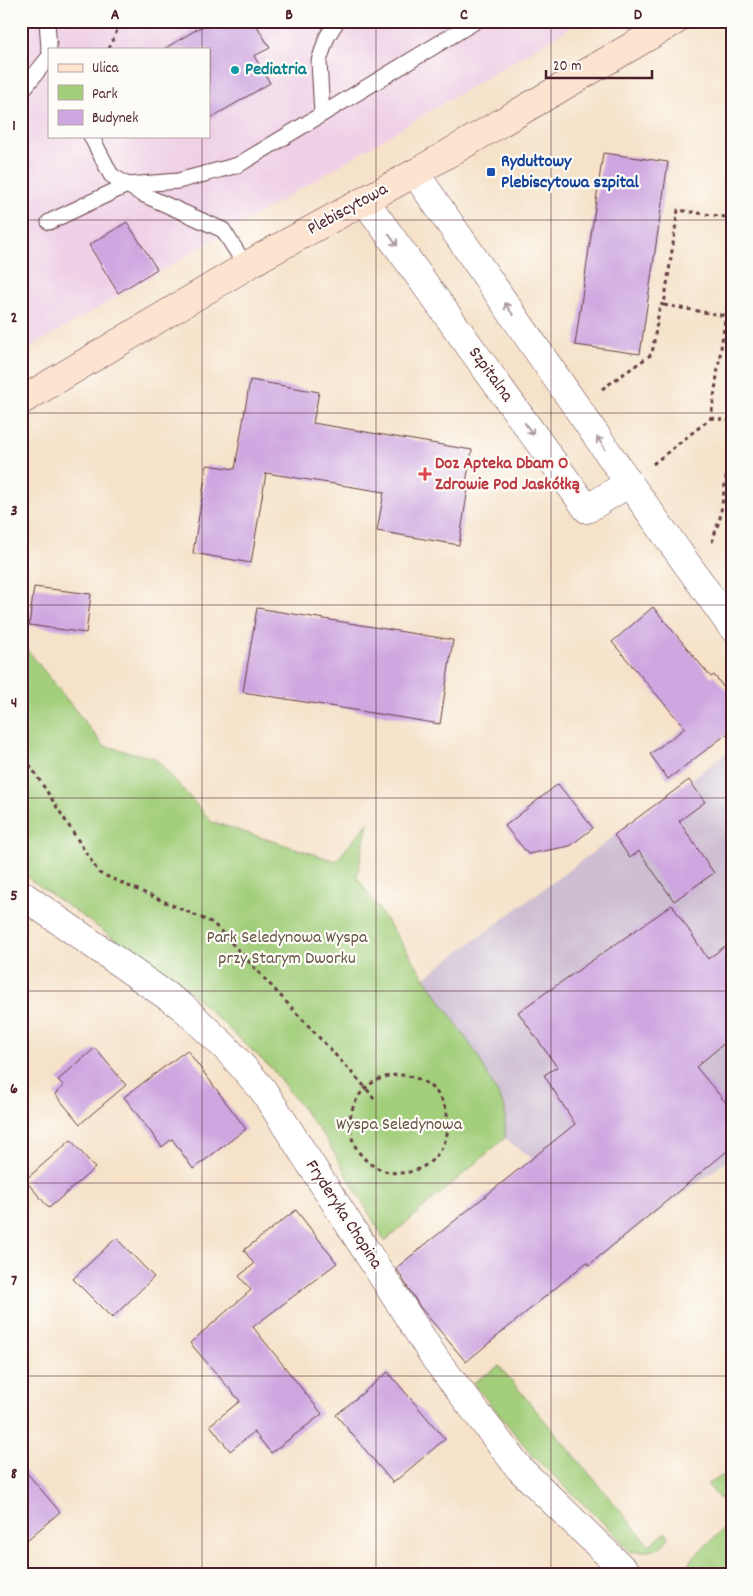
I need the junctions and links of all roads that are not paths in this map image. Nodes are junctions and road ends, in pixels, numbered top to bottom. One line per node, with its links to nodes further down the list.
1 (47, 21): 5 (lane)
2 (337, 21): 8 (lane)
3 (476, 21): 8 (lane)
4 (674, 22): 10 (street, Plebiscytowa)
5 (49, 48)
6 (48, 58): 7 (lane)
7 (21, 92)
8 (322, 114): 11 (lane)
9 (92, 138): 11 (lane)
10 (415, 173): 12 (street, Plebiscytowa); 16 (street, one-way to 10)
11 (127, 185): 13 (lane); 14 (lane)
12 (365, 201): 14 (street, Plebiscytowa); 16 (street, Szpitalna, one-way to 16)
13 (49, 222)
14 (246, 266): 15 (street, Plebiscytowa)
15 (21, 401)
16 (629, 483): 17 (street)
17 (732, 627)
18 (21, 894): 19 (street, Fryderyka Chopina)
19 (629, 1575)

